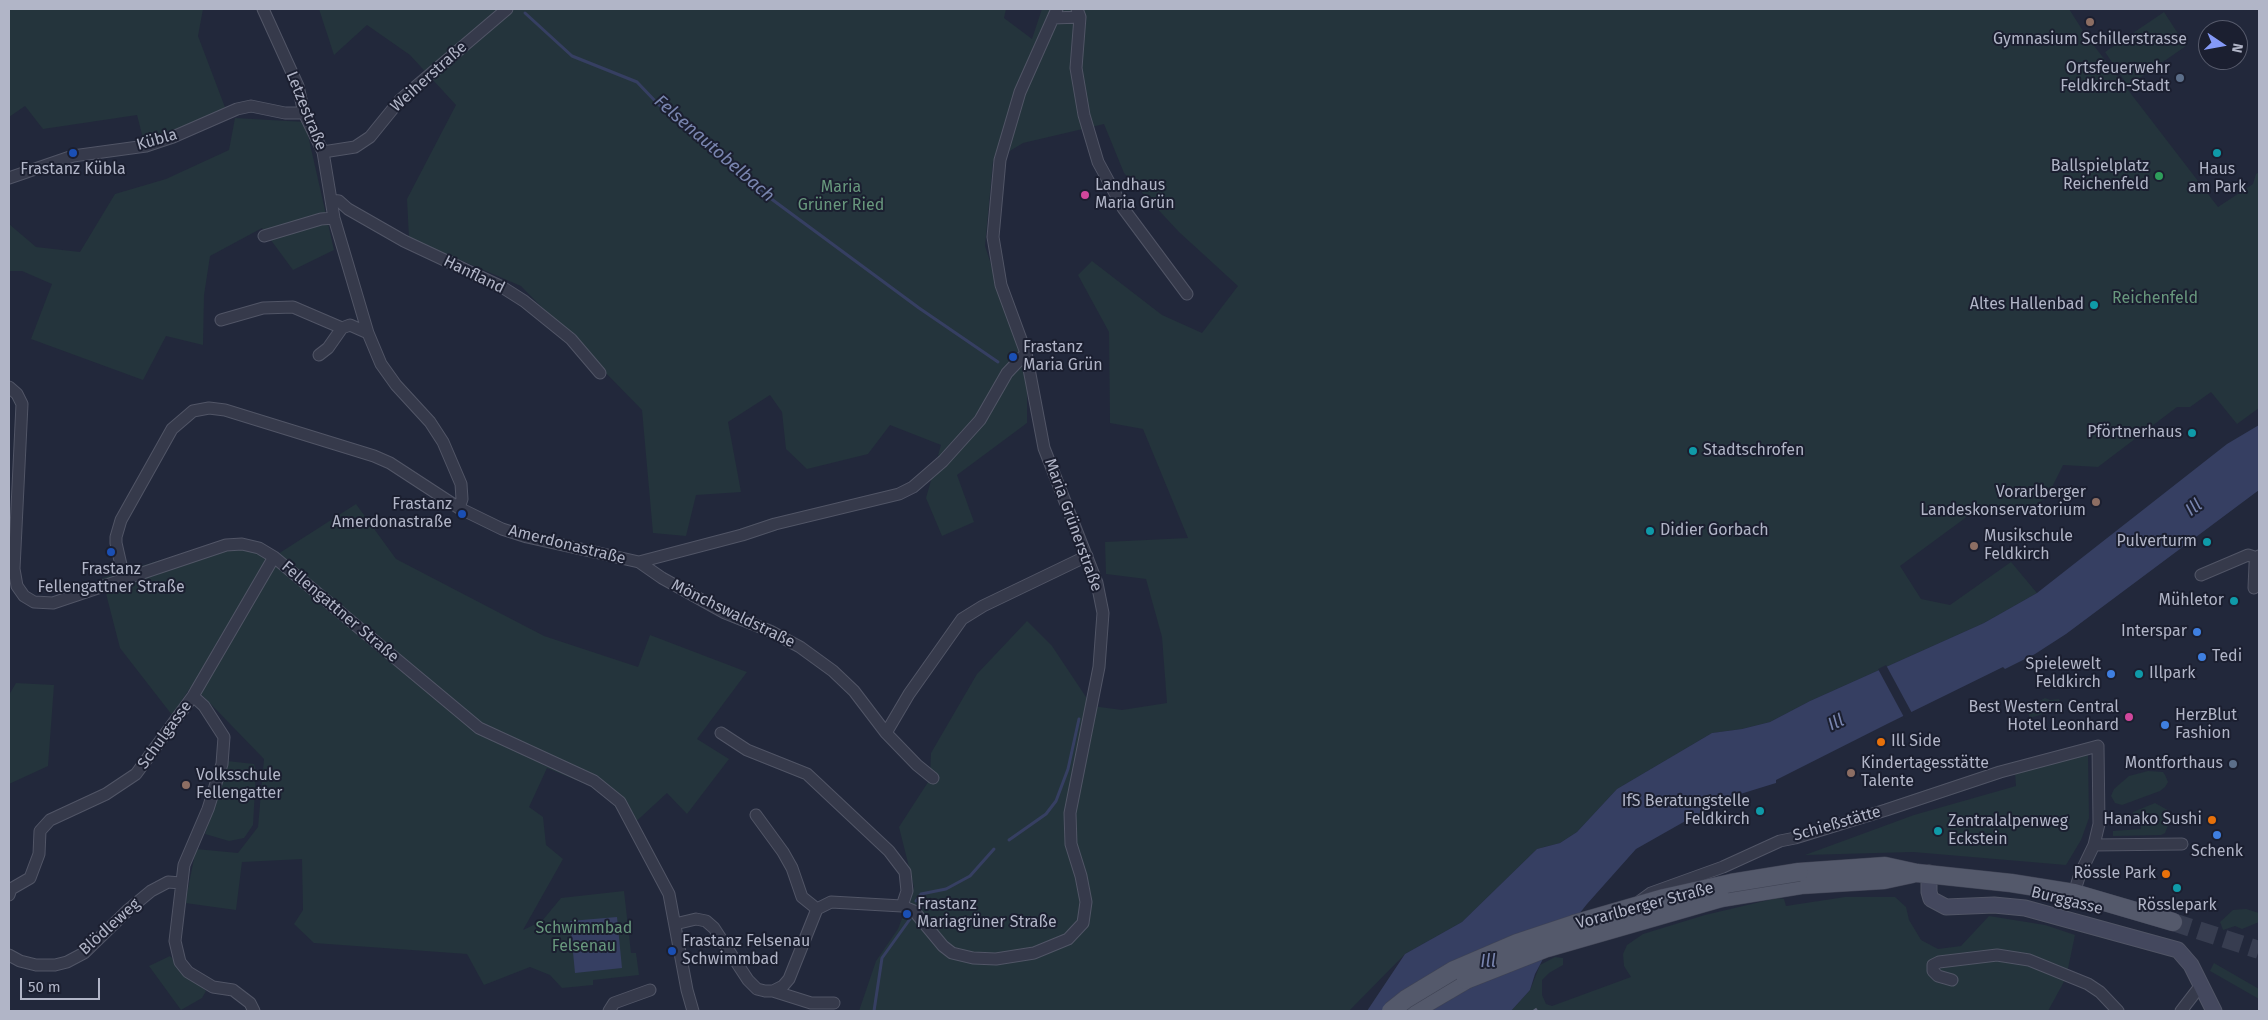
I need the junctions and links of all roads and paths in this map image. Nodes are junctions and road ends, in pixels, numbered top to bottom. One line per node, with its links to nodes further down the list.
1 (263, 9): 5 (street, Letzestraße)
2 (507, 9): 6 (street, Weiherstraße)
3 (1055, 13): 4 (street, Maria Grünerstraße); 15 (street, Maria Grünerstraße)
4 (1079, 13): 11 (street, Maria Grünerstraße)
5 (304, 113): 6 (street, Letzestraße); 7 (street, Kübla)
6 (323, 152): 8 (street, Letzestraße)
7 (9, 178)
8 (331, 200): 9 (street, Letzestraße); 17 (street, Hanfland)
9 (334, 218): 10 (street); 14 (street, Letzestraße)
10 (264, 236)
11 (1187, 294)
12 (221, 320): 13 (street)
13 (342, 328): 14 (street); 16 (street)
14 (368, 333): 19 (street, Letzestraße)
15 (1026, 353): 20 (street, Maria Grünerstraße); 23 (street, Amerdonastraße)
16 (319, 355)
17 (600, 372)
18 (9, 388): 25 (street, Fellengattner Straße)
19 (459, 508): 23 (street, Amerdonastraße); 25 (street, Amerdonastraße)
20 (1087, 556): 29 (street); 39 (street, Maria Grünerstraße)
21 (274, 557): 25 (street, Fellengattner Straße); 27 (street, Schulgasse); 42 (street, Fellengattner Straße)
22 (2258, 557): 24 (street); 26 (street)
23 (639, 562): 29 (street, Mönchswaldstraße)
24 (2201, 575)
25 (124, 578)
26 (2254, 588)
27 (193, 696): 36 (street); 38 (street, Schulgasse)
28 (721, 733): 39 (street)
29 (886, 733): 30 (street, Mönchswaldstraße)
30 (933, 778)
31 (756, 815): 40 (street)
32 (2182, 844): 33 (street)
33 (2094, 845): 37 (street); 43 (street, Schießstätte)
34 (1923, 873): 35 (main road, Vorarlberger Straße); 37 (main road, Vorarlberger Straße); 46 (main road, Burggasse)
35 (1800, 878): 53 (main road, Vorarlberger Straße, bridge); 54 (main road, Vorarlberger Straße, bridge)
36 (181, 883): 44 (street, Blödleweg); 50 (street)
37 (2074, 893): 41 (main road, Vorarlberger Straße)
38 (9, 895)
39 (902, 906): 40 (street)
40 (817, 909): 48 (street)
41 (2173, 922)
42 (676, 924): 48 (street); 52 (street, Fellengattner Straße)
43 (1602, 944)
44 (9, 955)
45 (1952, 980): 55 (street)
46 (2201, 985): 56 (street); 57 (main road, Burggasse)
47 (650, 990): 51 (street)
48 (773, 991): 49 (street)
49 (834, 1003)
50 (254, 1011)
51 (608, 1011)
52 (693, 1011)
53 (1391, 1011)
54 (1413, 1011)
55 (2118, 1011)
56 (2181, 1011)
57 (2214, 1011)

